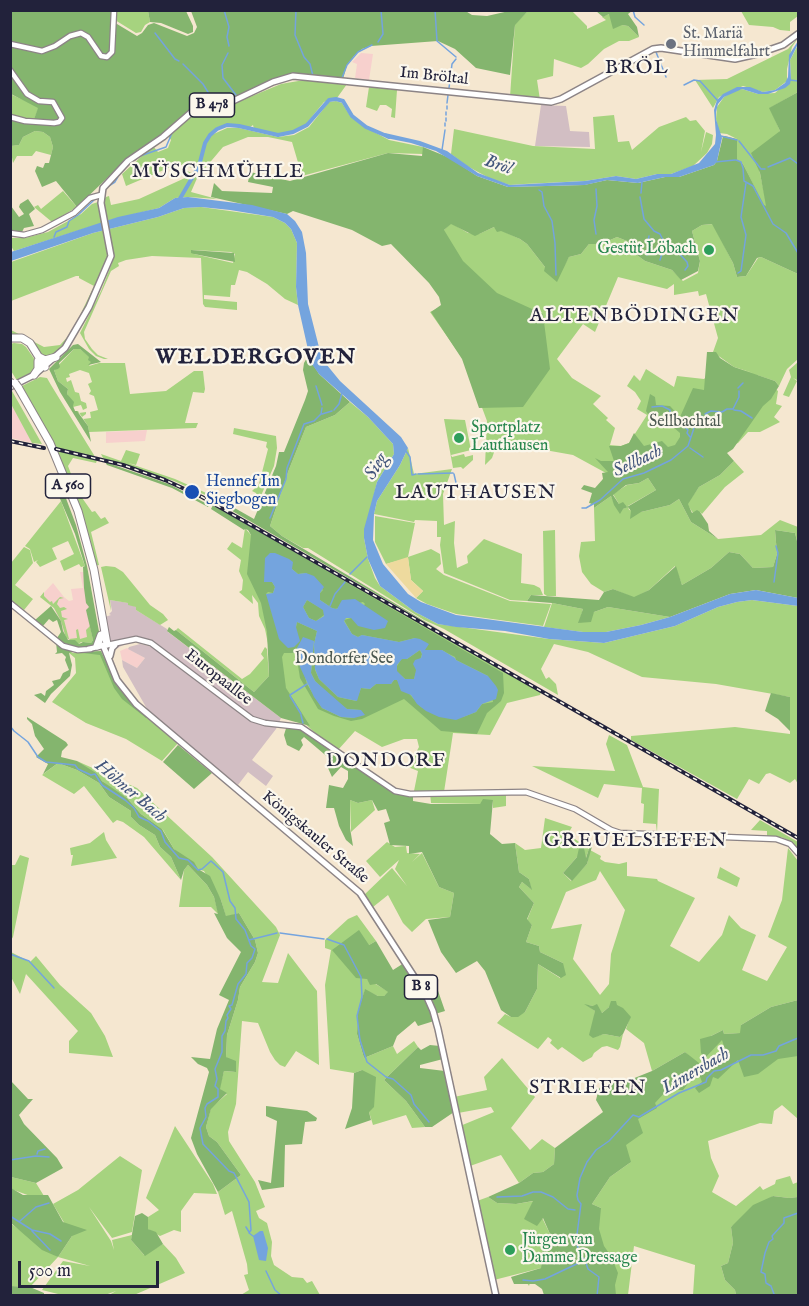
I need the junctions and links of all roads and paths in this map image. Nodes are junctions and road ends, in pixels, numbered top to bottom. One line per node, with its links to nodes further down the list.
1 (114, 10): 3 (main road)
2 (798, 34): 6 (main road, Im Bröltal / B 478)
3 (10, 44)
4 (10, 70): 5 (main road)
5 (10, 117)
6 (101, 195): 7 (main road); 9 (main road)
7 (10, 233)
8 (10, 340): 10 (highway)
9 (56, 357): 10 (highway); 11 (main road)
10 (38, 358): 11 (highway); 12 (highway)
11 (44, 368): 12 (main road)
12 (34, 375): 14 (main road)
13 (10, 376): 14 (highway, A 560)
14 (13, 385): 16 (highway, A 560)
15 (10, 603): 16 (main road, Europaallee)
16 (107, 645): 17 (main road, B 8); 17 (main road); 19 (main road, Europaallee)
17 (109, 658): 18 (main road, Königskauler Straße / B 8); 18 (main road, Königskauler Straße / B 8)
18 (144, 711): 20 (main road, Königskauler Straße / B 8)
19 (798, 853)
20 (496, 1296)

